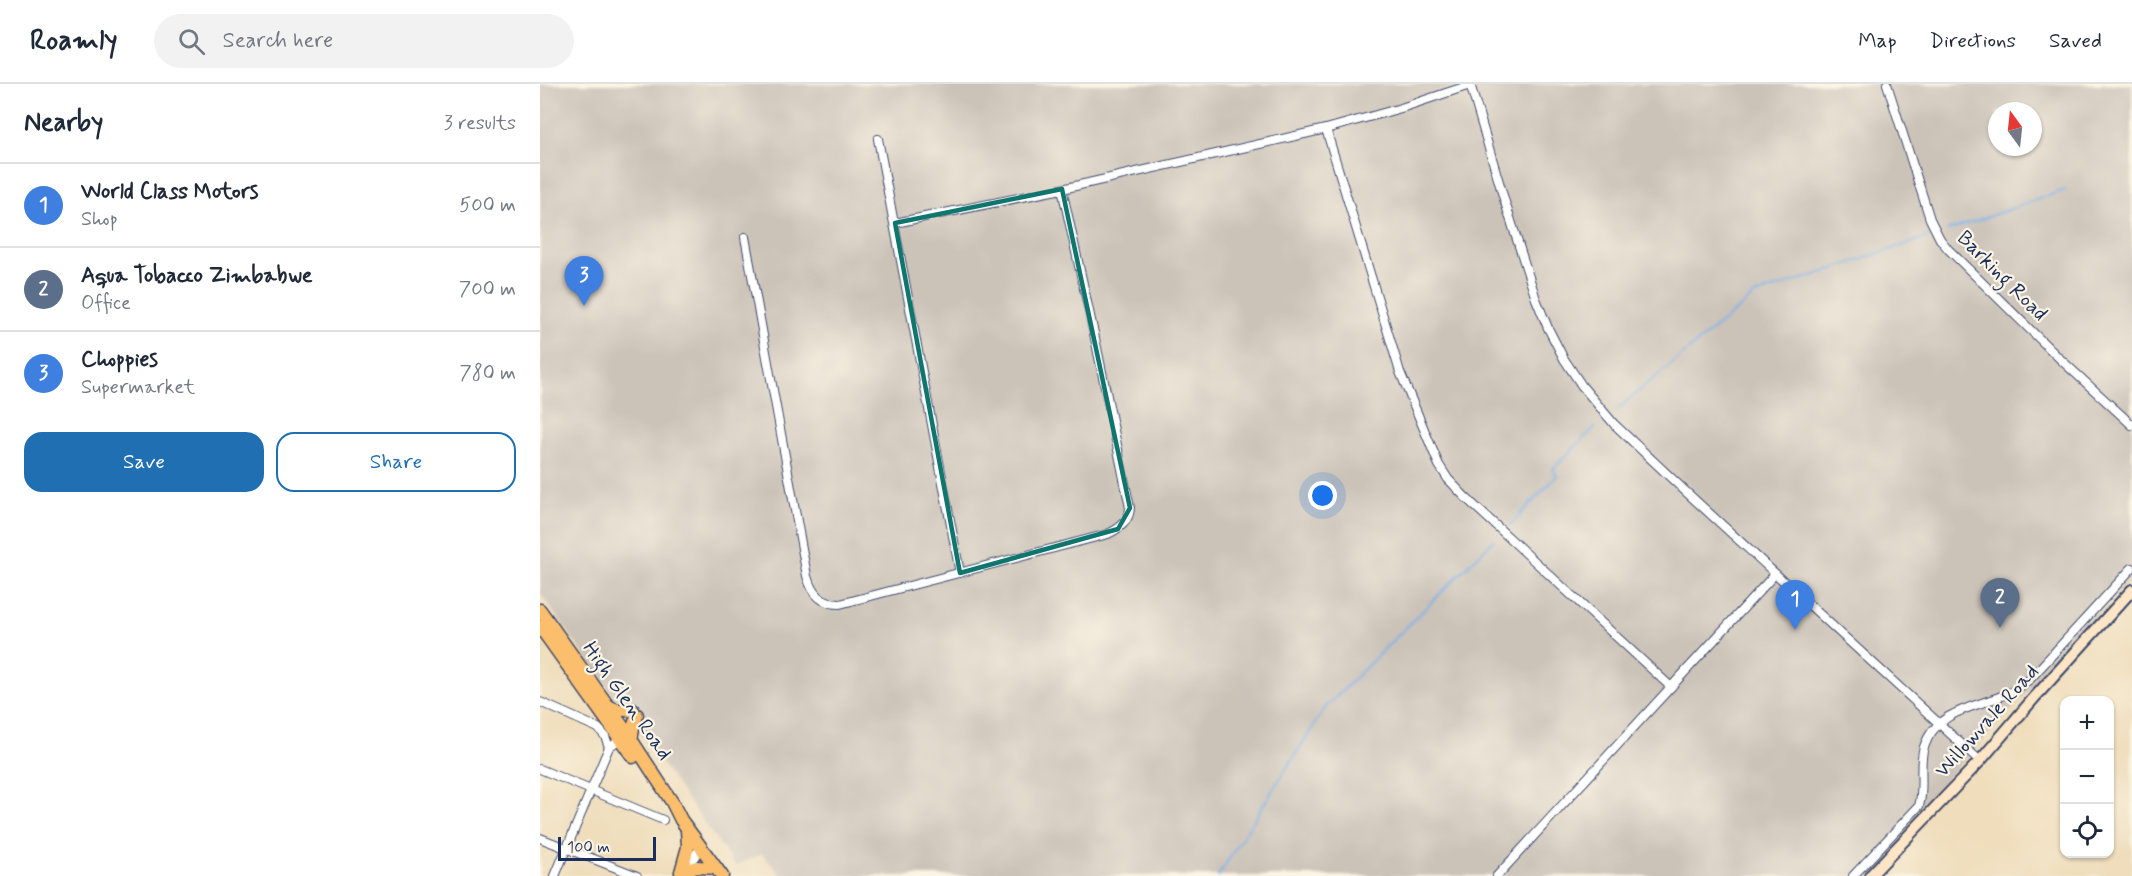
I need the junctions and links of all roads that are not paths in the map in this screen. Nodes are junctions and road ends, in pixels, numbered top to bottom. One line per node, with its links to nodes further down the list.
1 (1887, 84): 8 (street, Barking Road)
2 (1470, 85): 3 (street); 11 (street)
3 (1326, 129): 5 (street); 15 (street)
4 (878, 138): 6 (street)
5 (1062, 189): 6 (street); 10 (street)
6 (895, 223): 10 (street)
7 (745, 237): 10 (street)
8 (2132, 425)
9 (2132, 568): 18 (street)
10 (960, 573)
11 (1775, 574): 15 (street); 18 (street)
12 (2132, 590): 21 (main road, Willowvale Road)
13 (540, 610): 17 (main road, High Glen Road)
14 (540, 627): 19 (main road, High Glen Road)
15 (1671, 687): 33 (street)
16 (540, 702): 20 (street)
17 (608, 706): 19 (main road, High Glen Road); 19 (main road)
18 (1939, 725): 21 (street); 34 (street)
19 (626, 740): 20 (street); 25 (main road, High Glen Road)
20 (609, 747): 23 (street)
21 (1980, 762): 35 (main road, Willowvale Road)
22 (540, 769): 23 (street)
23 (591, 789): 24 (street); 27 (street)
24 (663, 820)
25 (687, 829): 28 (main road, High Glen Road); 30 (main road)
26 (540, 838): 27 (street)
27 (566, 848): 31 (street); 32 (street)
28 (701, 848): 29 (main road, High Glen Road); 30 (street)
29 (719, 872): 30 (main road)
30 (680, 874)
31 (555, 876)
32 (637, 876)
33 (1497, 876)
34 (1853, 876)
35 (1870, 876)

